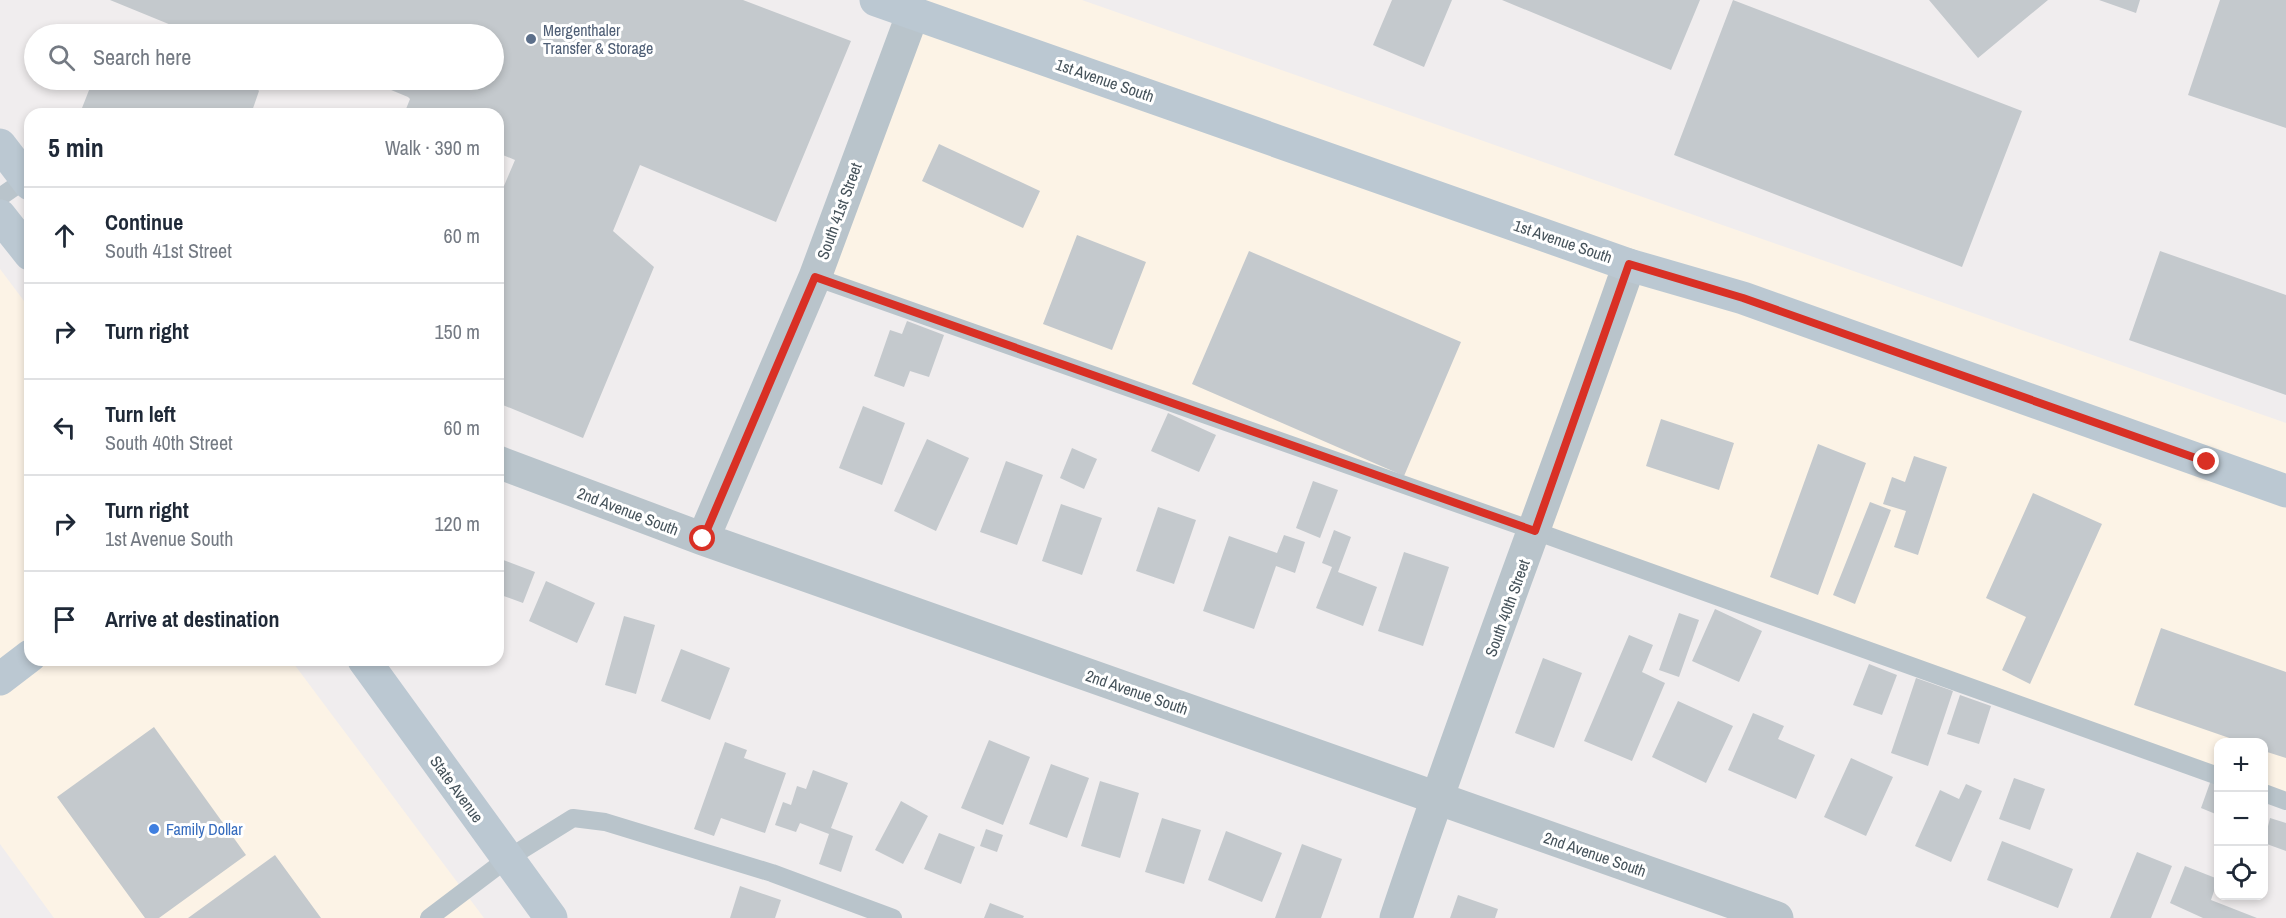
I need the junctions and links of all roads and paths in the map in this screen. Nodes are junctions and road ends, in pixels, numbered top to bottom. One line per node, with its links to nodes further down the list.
1 (876, 0): 2 (street, 1st Avenue South)
2 (913, 13): 9 (street, 1st Avenue South); 10 (street, South 41st Street)
3 (0, 145): 4 (street)
4 (24, 176)
5 (24, 183): 6 (lane)
6 (0, 197)
7 (0, 216): 8 (street)
8 (24, 246)
9 (1629, 264): 12 (street, 1st Avenue South); 13 (street, South 40th Street)
10 (815, 277): 13 (lane); 14 (street, South 41st Street)
11 (504, 464): 14 (street, 2nd Avenue South)
12 (2286, 490)
13 (1535, 531): 18 (lane); 20 (street, South 40th Street)
14 (703, 539): 20 (street, 2nd Avenue South)
15 (24, 660): 17 (street)
16 (368, 666): 22 (street, State Avenue)
17 (1, 677)
18 (2214, 775)
19 (2268, 794): 21 (lane)
20 (1436, 798): 26 (street, South 40th Street); 27 (street, 2nd Avenue South)
21 (2286, 801)
22 (507, 859): 23 (lane); 24 (street, State Avenue); 25 (lane)
23 (429, 918)
24 (551, 918)
25 (892, 918)
26 (1396, 918)
27 (1777, 918)

